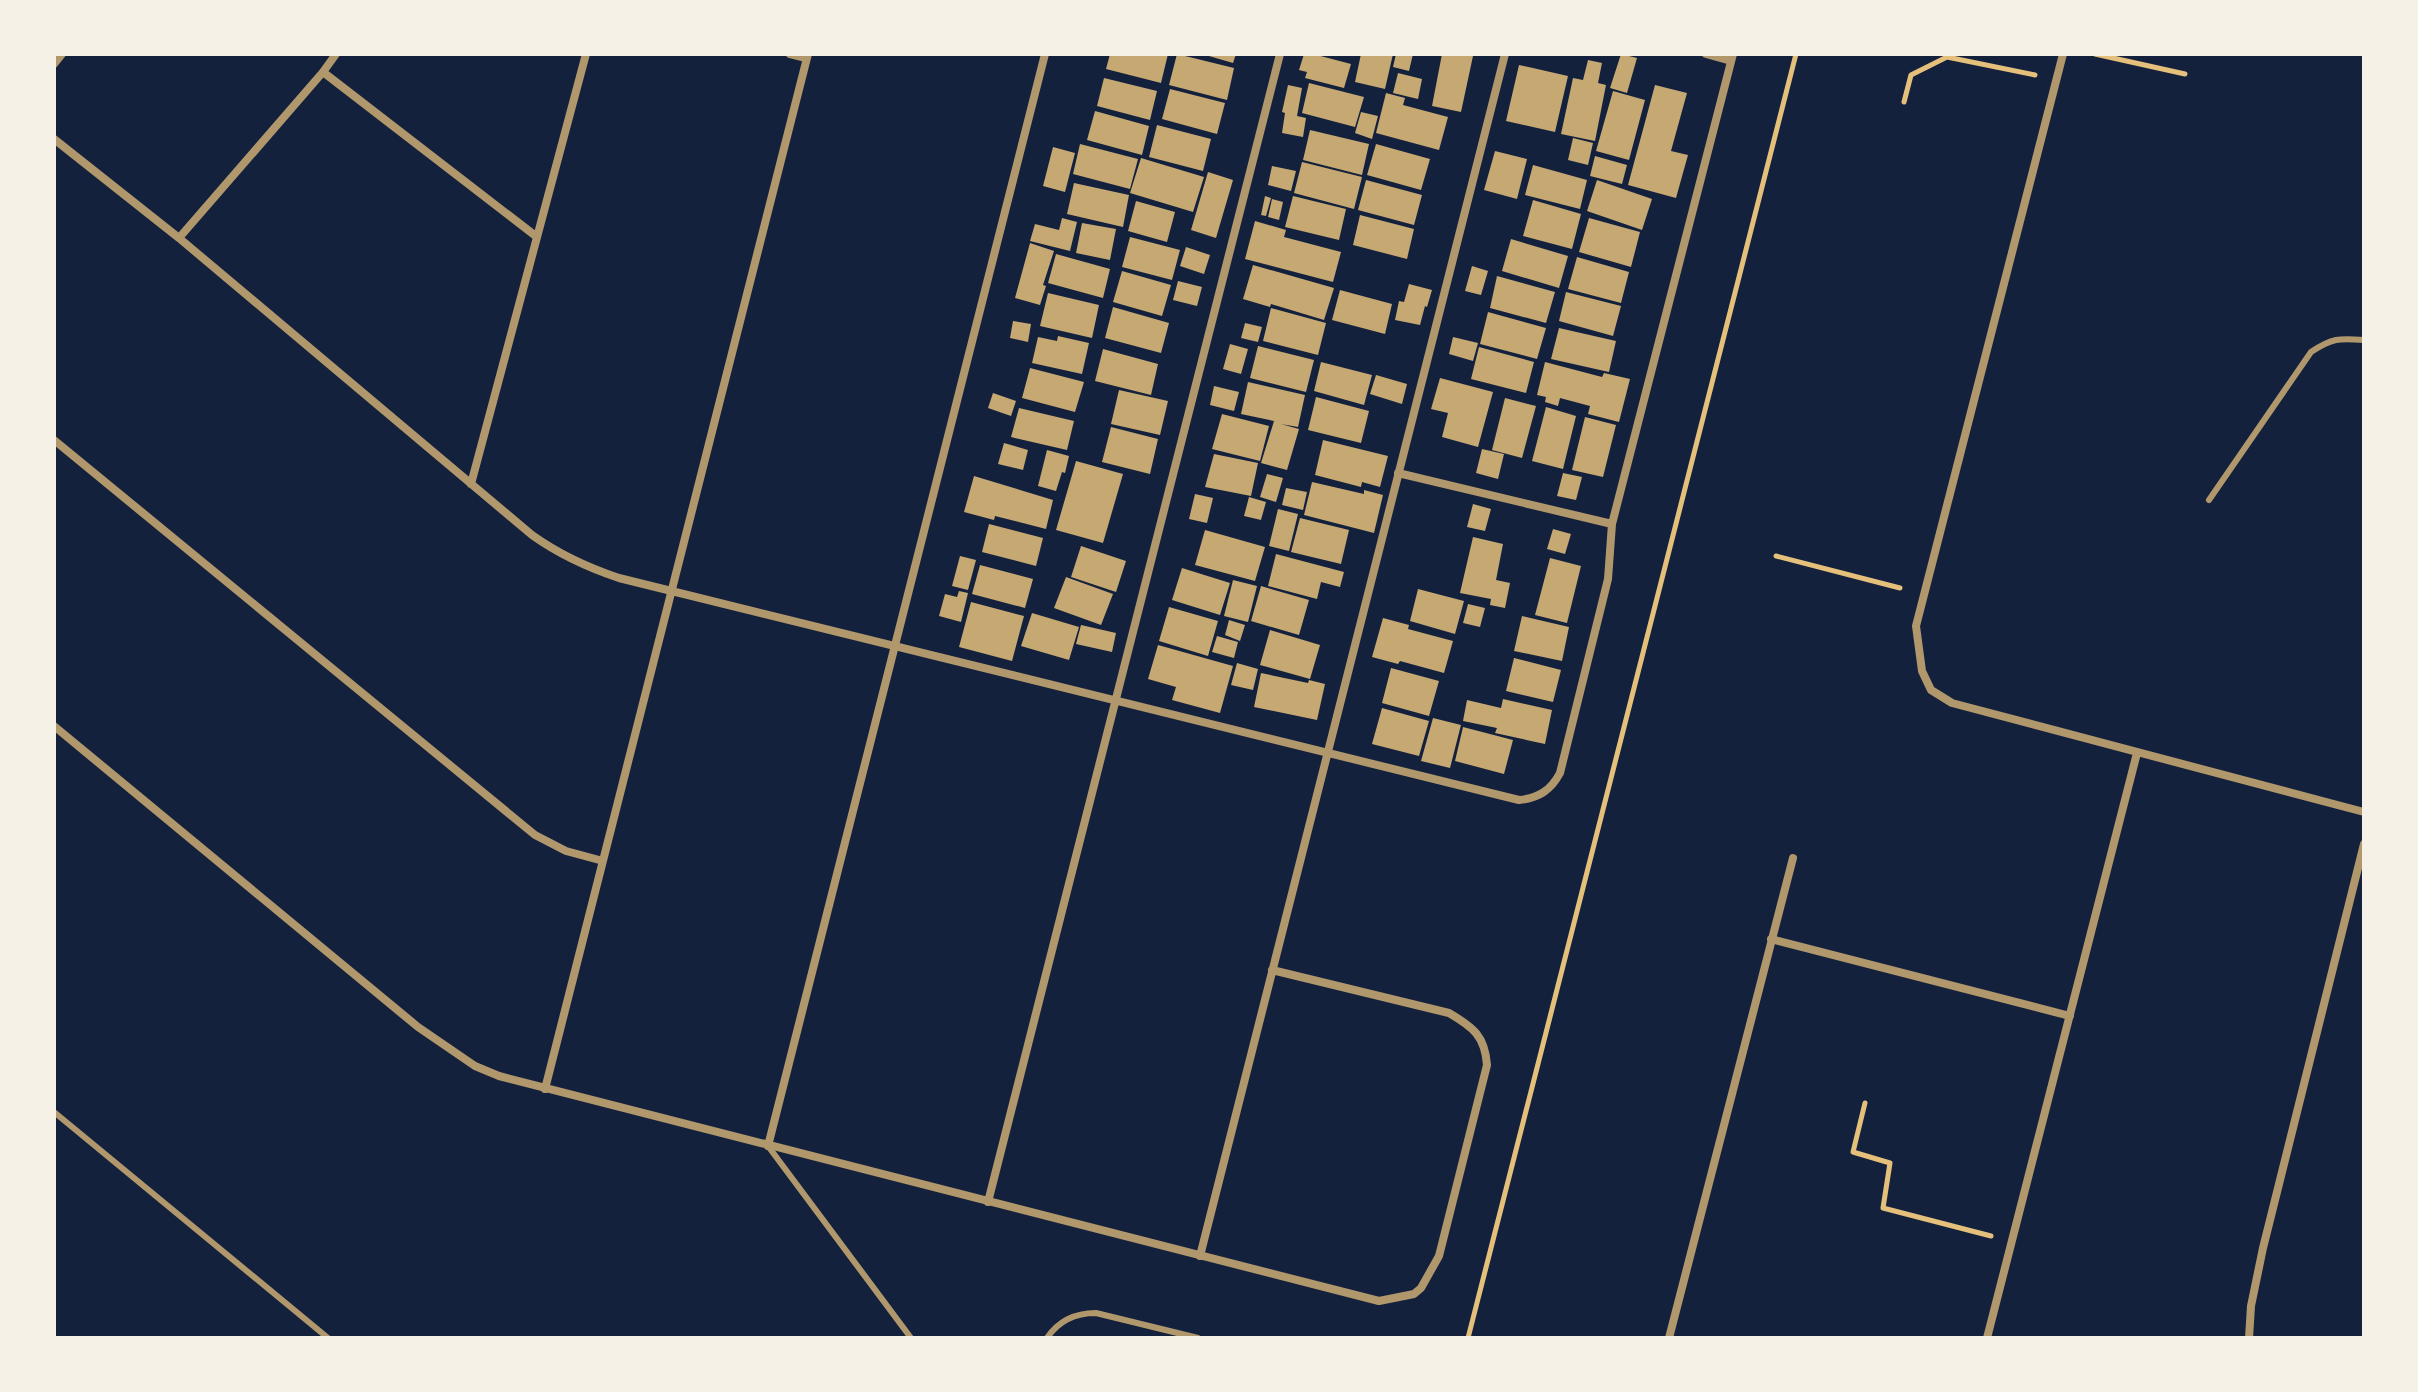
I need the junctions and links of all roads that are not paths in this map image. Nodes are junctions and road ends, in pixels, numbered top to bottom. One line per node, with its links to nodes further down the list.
1 (62, 54): 12 (street)
2 (336, 54): 13 (street)
3 (586, 54): 15 (street)
4 (790, 54): 10 (street)
5 (1045, 54): 24 (street)
6 (1280, 54): 25 (street)
7 (1505, 54): 19 (street)
8 (1706, 54): 11 (street)
9 (2063, 54): 27 (street)
10 (807, 56): 23 (street)
11 (1732, 57): 22 (street)
12 (54, 64)
13 (323, 72): 15 (street); 16 (street)
14 (54, 139): 16 (street)
15 (537, 237): 20 (street)
16 (179, 238): 20 (street)
17 (2364, 340): 21 (lane)
18 (54, 440): 32 (street)
19 (1398, 473): 22 (street); 28 (street)
20 (471, 484): 23 (street)
21 (2209, 500)
22 (1612, 524): 28 (street)
23 (671, 590): 24 (street); 32 (street)
24 (895, 646): 25 (street); 38 (street)
25 (1116, 701): 28 (street); 39 (street)
26 (54, 726): 36 (street)
27 (2137, 753): 29 (street); 35 (street)
28 (1327, 754): 34 (street)
29 (2364, 812)
30 (2364, 844): 47 (street)
31 (1793, 858): 33 (street)
32 (603, 861): 36 (street)
33 (1771, 939): 35 (street); 45 (street)
34 (1272, 970): 40 (street); 40 (street)
35 (2070, 1016): 46 (street)
36 (545, 1089): 38 (street)
37 (54, 1112): 42 (lane)
38 (768, 1146): 39 (street); 43 (lane)
39 (988, 1202): 40 (street)
40 (1200, 1256)
41 (1193, 1337): 44 (lane)
42 (328, 1338)
43 (911, 1338)
44 (1047, 1338)
45 (1669, 1338)
46 (1987, 1338)
47 (2249, 1338)

